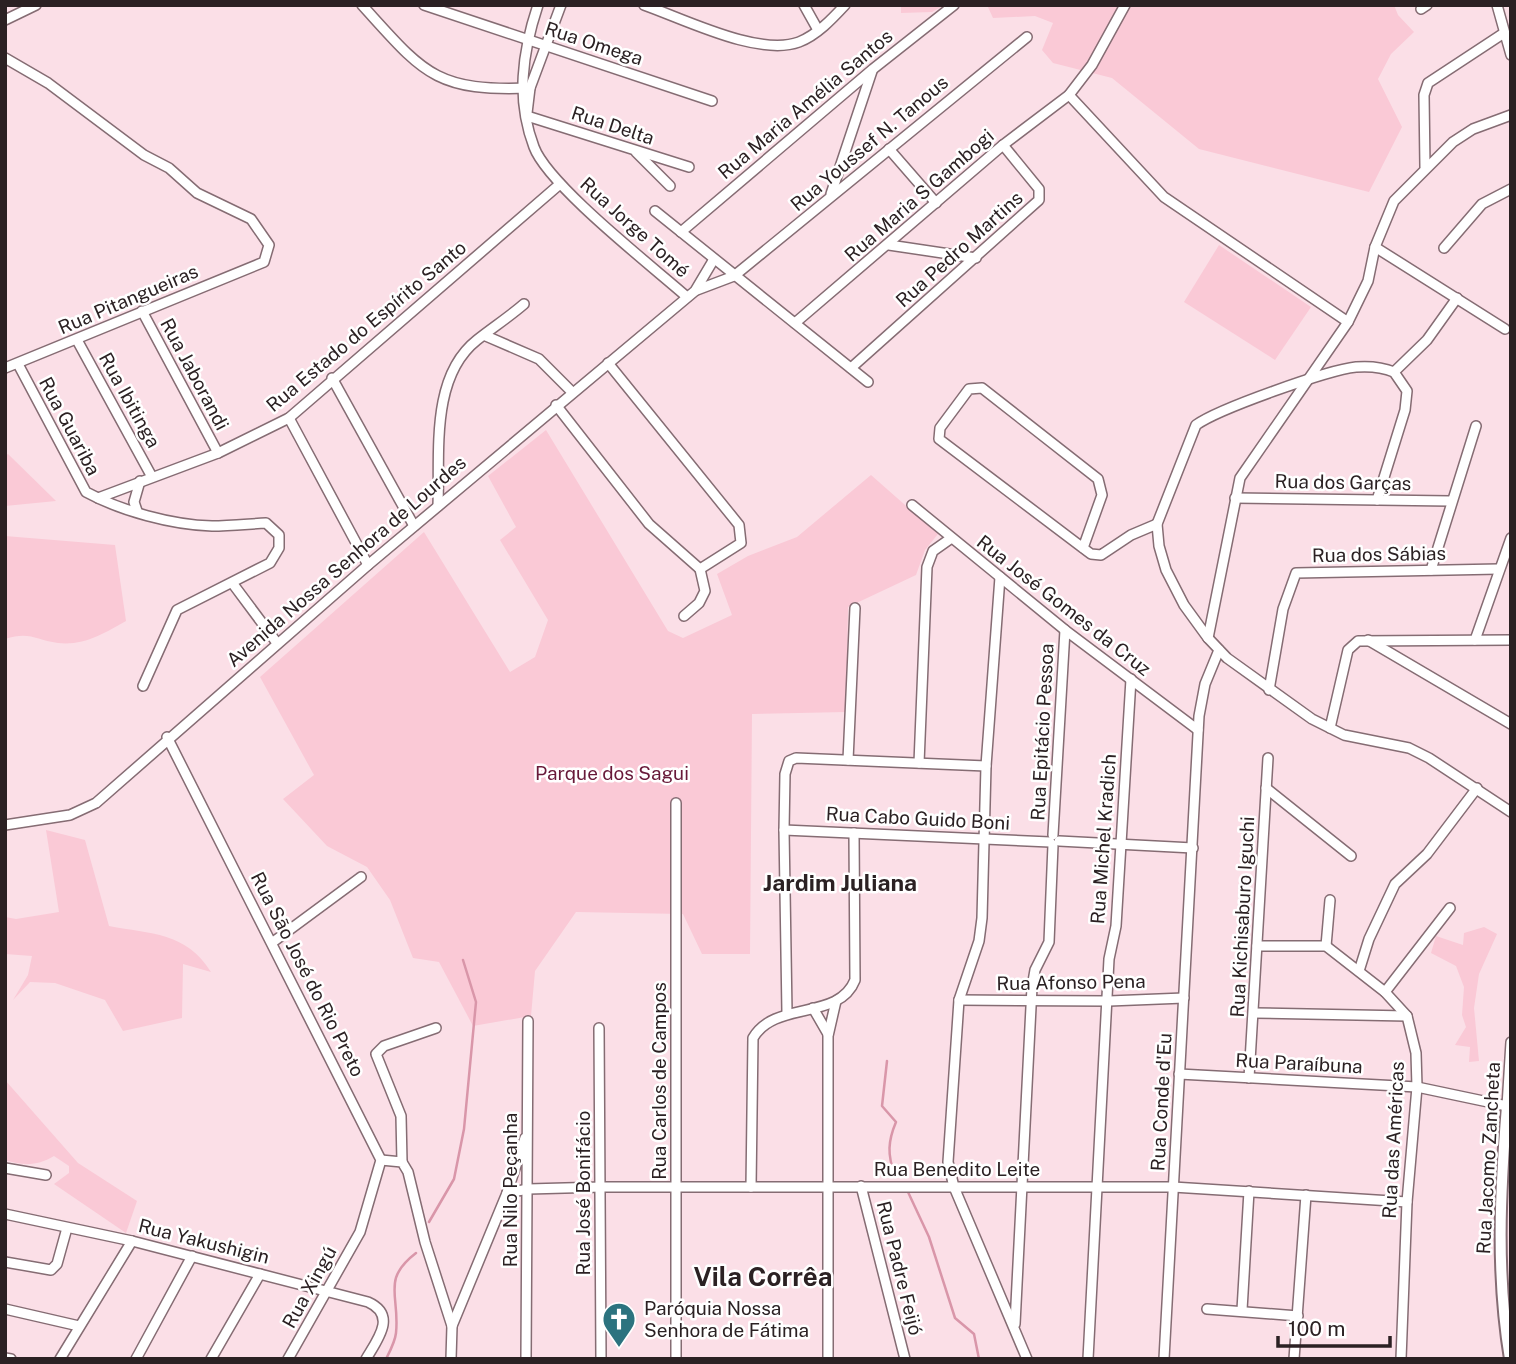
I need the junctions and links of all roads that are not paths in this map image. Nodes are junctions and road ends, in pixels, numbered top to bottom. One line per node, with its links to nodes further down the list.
1 (36, 5): 12 (street)
2 (362, 5): 21 (street)
3 (424, 5): 16 (street, Rua Omega)
4 (538, 5): 16 (street)
5 (561, 5): 17 (street)
6 (645, 5): 13 (street)
7 (804, 5): 13 (street)
8 (845, 5): 13 (street)
9 (954, 5): 20 (street, Rua Maria Amélia Santos)
10 (1125, 5): 22 (street, Rua Maria S Gambogi)
11 (1497, 5): 14 (street)
12 (5, 20)
13 (818, 30)
14 (1504, 33): 18 (street); 30 (street)
15 (1027, 37): 27 (street, Rua Youssef N. Tanous)
16 (527, 39): 17 (street, Rua Omega); 21 (street)
17 (547, 47): 21 (street); 23 (street, Rua Omega)
18 (1511, 55)
19 (5, 58): 47 (street, Rua Pitangueiras)
20 (873, 69): 34 (street); 37 (street, Rua Maria Amélia Santos)
21 (526, 89): 24 (street, Rua Jorge Tomé)
22 (1069, 95): 26 (street, Rua Maria S Gambogi); 48 (street)
23 (712, 101)
24 (527, 115): 28 (street, Rua Delta); 31 (street, Rua Jorge Tomé)
25 (1511, 115): 30 (street)
26 (1003, 145): 35 (street, Rua Maria S Gambogi); 41 (street, Rua Pedro Martins)
27 (889, 149): 34 (street, Rua Youssef N. Tanous); 35 (street)
28 (634, 150): 29 (street, Rua Delta); 32 (street)
29 (689, 167)
30 (1424, 167): 39 (street)
31 (560, 184): 44 (street, Rua Jorge Tomé); 58 (street, Rua Estado do Espírito Santo)
32 (670, 186)
33 (1511, 189): 40 (street)
34 (830, 196): 43 (street, Rua Youssef N. Tanous)
35 (936, 203): 38 (street, Rua Maria S Gambogi)
36 (655, 211): 37 (street)
37 (681, 232): 42 (street)
38 (889, 245): 41 (street); 49 (street, Rua Maria S Gambogi)
39 (1376, 247): 45 (street); 48 (street)
40 (1444, 248)
41 (976, 258): 56 (street, Rua Pedro Martins)
42 (714, 259): 43 (street); 44 (street)
43 (734, 276): 44 (street, Rua Youssef N. Tanous); 49 (street)
44 (691, 294): 53 (street, Avenida Nossa Senhora de Lourdes)
45 (1457, 298): 50 (street); 57 (street)
46 (524, 304): 51 (street)
47 (142, 311): 52 (street, Rua Pitangueiras); 67 (street, Rua Jaborandi)
48 (1348, 322): 59 (street)
49 (795, 323): 56 (street)
50 (1505, 329)
51 (486, 336): 61 (street); 75 (street)
52 (77, 340): 54 (street, Rua Pitangueiras); 68 (street, Rua Ibitinga)
53 (608, 363): 61 (street, Avenida Nossa Senhora de Lourdes); 83 (street)
54 (18, 364): 55 (street, Rua Pitangueiras); 70 (street, Rua Guariba)
55 (5, 368)
56 (851, 368): 60 (street)
57 (1394, 372): 59 (street); 72 (street)
58 (332, 378): 65 (street, Rua Estado do Espírito Santo); 78 (street)
59 (1311, 379): 62 (street); 64 (street)
60 (868, 382)
61 (572, 392): 63 (street, Avenida Nossa Senhora de Lourdes)
62 (1276, 392): 64 (street); 77 (street)
63 (556, 405): 75 (street, Avenida Nossa Senhora de Lourdes); 83 (street)
64 (1290, 410): 71 (street)
65 (289, 418): 67 (street, Rua Estado do Espírito Santo); 82 (street)
66 (1476, 426): 73 (street)
67 (218, 453): 68 (street, Rua Estado do Espírito Santo)
68 (152, 477): 69 (street, Rua Estado do Espírito Santo)
69 (140, 481): 70 (street, Rua Estado do Espírito Santo); 76 (street)
70 (98, 498): 76 (street)
71 (1235, 498): 72 (street, Rua dos Garças); 91 (street)
72 (1377, 500): 73 (street, Rua dos Garças)
73 (1450, 501): 85 (street)
74 (912, 505): 80 (street, Rua José Gomes da Cruz)
75 (438, 506): 78 (street, Avenida Nossa Senhora de Lourdes)
76 (136, 510): 87 (street)
77 (1157, 524): 81 (street); 91 (street)
78 (414, 526): 82 (street, Avenida Nossa Senhora de Lourdes)
79 (1511, 538): 84 (street)
80 (950, 539): 86 (street, Rua José Gomes da Cruz); 106 (street)
81 (1083, 548): 81 (street)
82 (368, 565): 95 (street, Avenida Nossa Senhora de Lourdes)
83 (699, 569): 89 (street)
84 (1499, 569): 85 (street, Rua dos Sábias); 93 (street)
85 (1431, 570): 99 (street, Rua dos Sábias)
86 (1000, 577): 90 (street, Rua José Gomes da Cruz); 107 (street)
87 (233, 584): 95 (street); 98 (street)
88 (855, 608): 105 (street)
89 (684, 616)
90 (1065, 630): 97 (street, Rua José Gomes da Cruz); 116 (street, Rua Epitácio Pessoa)
91 (1208, 638): 96 (street)
92 (1366, 639): 93 (street); 100 (street); 101 (street)
93 (1475, 640): 94 (street)
94 (1511, 640)
95 (277, 643): 103 (street, Avenida Nossa Senhora de Lourdes)
96 (1219, 650): 99 (street); 102 (street, Rua Conde d'Eu)
97 (1131, 679): 102 (street, Rua José Gomes da Cruz); 117 (street, Rua Michel Kradich)
98 (143, 686)
99 (1269, 690): 101 (street)
100 (1511, 724)
101 (1330, 728): 109 (street)
102 (1198, 730): 118 (street, Rua Conde d'Eu)
103 (167, 737): 112 (street, Avenida Nossa Senhora de Lourdes); 123 (street, Rua São José do Rio Preto)
104 (1268, 758): 108 (street, Rua Kichisaburo Iguchi)
105 (848, 760): 106 (street); 113 (street)
106 (919, 763): 107 (street)
107 (986, 766): 115 (street)
108 (1266, 788): 119 (street); 124 (street, Rua Kichisaburo Iguchi)
109 (1477, 788): 111 (street); 126 (street)
110 (677, 803): 153 (street, Rua Carlos de Campos)
111 (1511, 812)
112 (5, 825)
113 (784, 830): 114 (street, Rua Cabo Guido Boni); 134 (street)
114 (854, 833): 115 (street, Rua Cabo Guido Boni); 130 (street)
115 (985, 839): 116 (street, Rua Cabo Guido Boni); 129 (street)
116 (1054, 840): 117 (street, Rua Cabo Guido Boni); 131 (street, Rua Epitácio Pessoa)
117 (1122, 844): 118 (street, Rua Cabo Guido Boni); 132 (street, Rua Michel Kradich)
118 (1193, 848): 128 (street, Rua Conde d'Eu)
119 (1351, 856)
120 (361, 877): 123 (street)
121 (1330, 900): 125 (street)
122 (1450, 908): 127 (street)
123 (273, 942): 147 (street, Rua São José do Rio Preto)
124 (1257, 946): 125 (street); 135 (street, Rua Kichisaburo Iguchi)
125 (1326, 946): 126 (street, Rua das Américas)
126 (1359, 971): 127 (street, Rua das Américas)
127 (1385, 992): 136 (street, Rua das Américas)
128 (1184, 998): 132 (street, Rua Afonso Pena); 142 (street, Rua Conde d'Eu)
129 (958, 1000): 131 (street, Rua Afonso Pena); 156 (street)
130 (836, 1001): 133 (street); 140 (street)
131 (1032, 1001): 132 (street, Rua Afonso Pena); 157 (street, Rua Epitácio Pessoa)
132 (1109, 1001): 158 (street, Rua Michel Kradich)
133 (813, 1008): 134 (street); 140 (street)
134 (787, 1013): 154 (street)
135 (1255, 1013): 136 (street); 143 (street, Rua Kichisaburo Iguchi)
136 (1407, 1016): 144 (street, Rua das Américas)
137 (528, 1021): 146 (street, Rua Nilo Peçanha)
138 (436, 1028): 148 (street)
139 (599, 1028): 152 (street, Rua José Bonifácio)
140 (828, 1036): 155 (street)
141 (1511, 1042): 145 (street, Rua Jacomo Zancheta)
142 (1179, 1074): 143 (street, Rua Paraíbuna); 159 (street, Rua Conde d'Eu)
143 (1249, 1078): 144 (street, Rua Paraíbuna)
144 (1416, 1087): 145 (street, Rua Paraíbuna); 164 (street, Rua das Américas)
145 (1509, 1106): 176 (street, Rua Jacomo Zancheta)
146 (528, 1129): 160 (street, Rua Nilo Peçanha); 162 (street)
147 (382, 1160): 148 (street); 171 (street, Rua Xingú)
148 (402, 1162): 178 (street)
149 (5, 1168): 150 (street)
150 (47, 1175)
151 (861, 1186): 155 (street, Rua Benedito Leite); 156 (street, Rua Benedito Leite); 192 (street, Rua Padre Feijó)
152 (602, 1187): 153 (street, Rua Benedito Leite); 160 (street, Rua Benedito Leite); 189 (street, Rua José Bonifácio)
153 (677, 1187): 154 (street, Rua Benedito Leite); 190 (street, Rua Carlos de Campos)
154 (751, 1187): 155 (street, Rua Benedito Leite)
155 (827, 1187): 191 (street)
156 (954, 1187): 157 (street, Rua Benedito Leite); 179 (street)
157 (1024, 1187): 158 (street, Rua Benedito Leite); 179 (street, Rua Epitácio Pessoa)
158 (1098, 1187): 159 (street, Rua Benedito Leite); 194 (street, Rua Michel Kradich)
159 (1174, 1187): 161 (street, Rua Benedito Leite); 195 (street, Rua Conde d'Eu)
160 (528, 1189): 162 (street, Rua Benedito Leite); 188 (street, Rua Nilo Peçanha)
161 (1248, 1191): 163 (street, Rua Benedito Leite); 174 (street)
162 (506, 1193): 178 (street)
163 (1306, 1195): 164 (street, Rua Benedito Leite); 175 (street)
164 (1407, 1202): 197 (street, Rua das Américas)
165 (5, 1214): 166 (street, Rua Yakushigin)
166 (67, 1228): 167 (street, Rua Yakushigin); 169 (street)
167 (132, 1241): 168 (street, Rua Yakushigin); 177 (street)
168 (192, 1256): 170 (street, Rua Yakushigin); 183 (street)
169 (5, 1262)
170 (260, 1274): 171 (street, Rua Yakushigin); 184 (street)
171 (328, 1291): 185 (street, Rua Xingú); 186 (street, Rua Yakushigin)
172 (5, 1309): 177 (street)
173 (1206, 1309): 174 (street)
174 (1242, 1310): 175 (street)
175 (1298, 1316): 196 (street)
176 (1508, 1319): 198 (street, Rua Jacomo Zancheta)
177 (79, 1326): 182 (street)
178 (452, 1326): 187 (street)
179 (1014, 1326): 193 (street)
180 (5, 1357): 181 (street)
181 (11, 1359)
182 (60, 1359)
183 (136, 1359)
184 (211, 1359)
185 (288, 1359)
186 (366, 1359)
187 (451, 1359)
188 (526, 1359)
189 (601, 1359)
190 (676, 1359)
191 (828, 1359)
192 (905, 1359)
193 (1027, 1359)
194 (1087, 1359)
195 (1164, 1359)
196 (1294, 1359)
197 (1401, 1359)
198 (1510, 1359)

